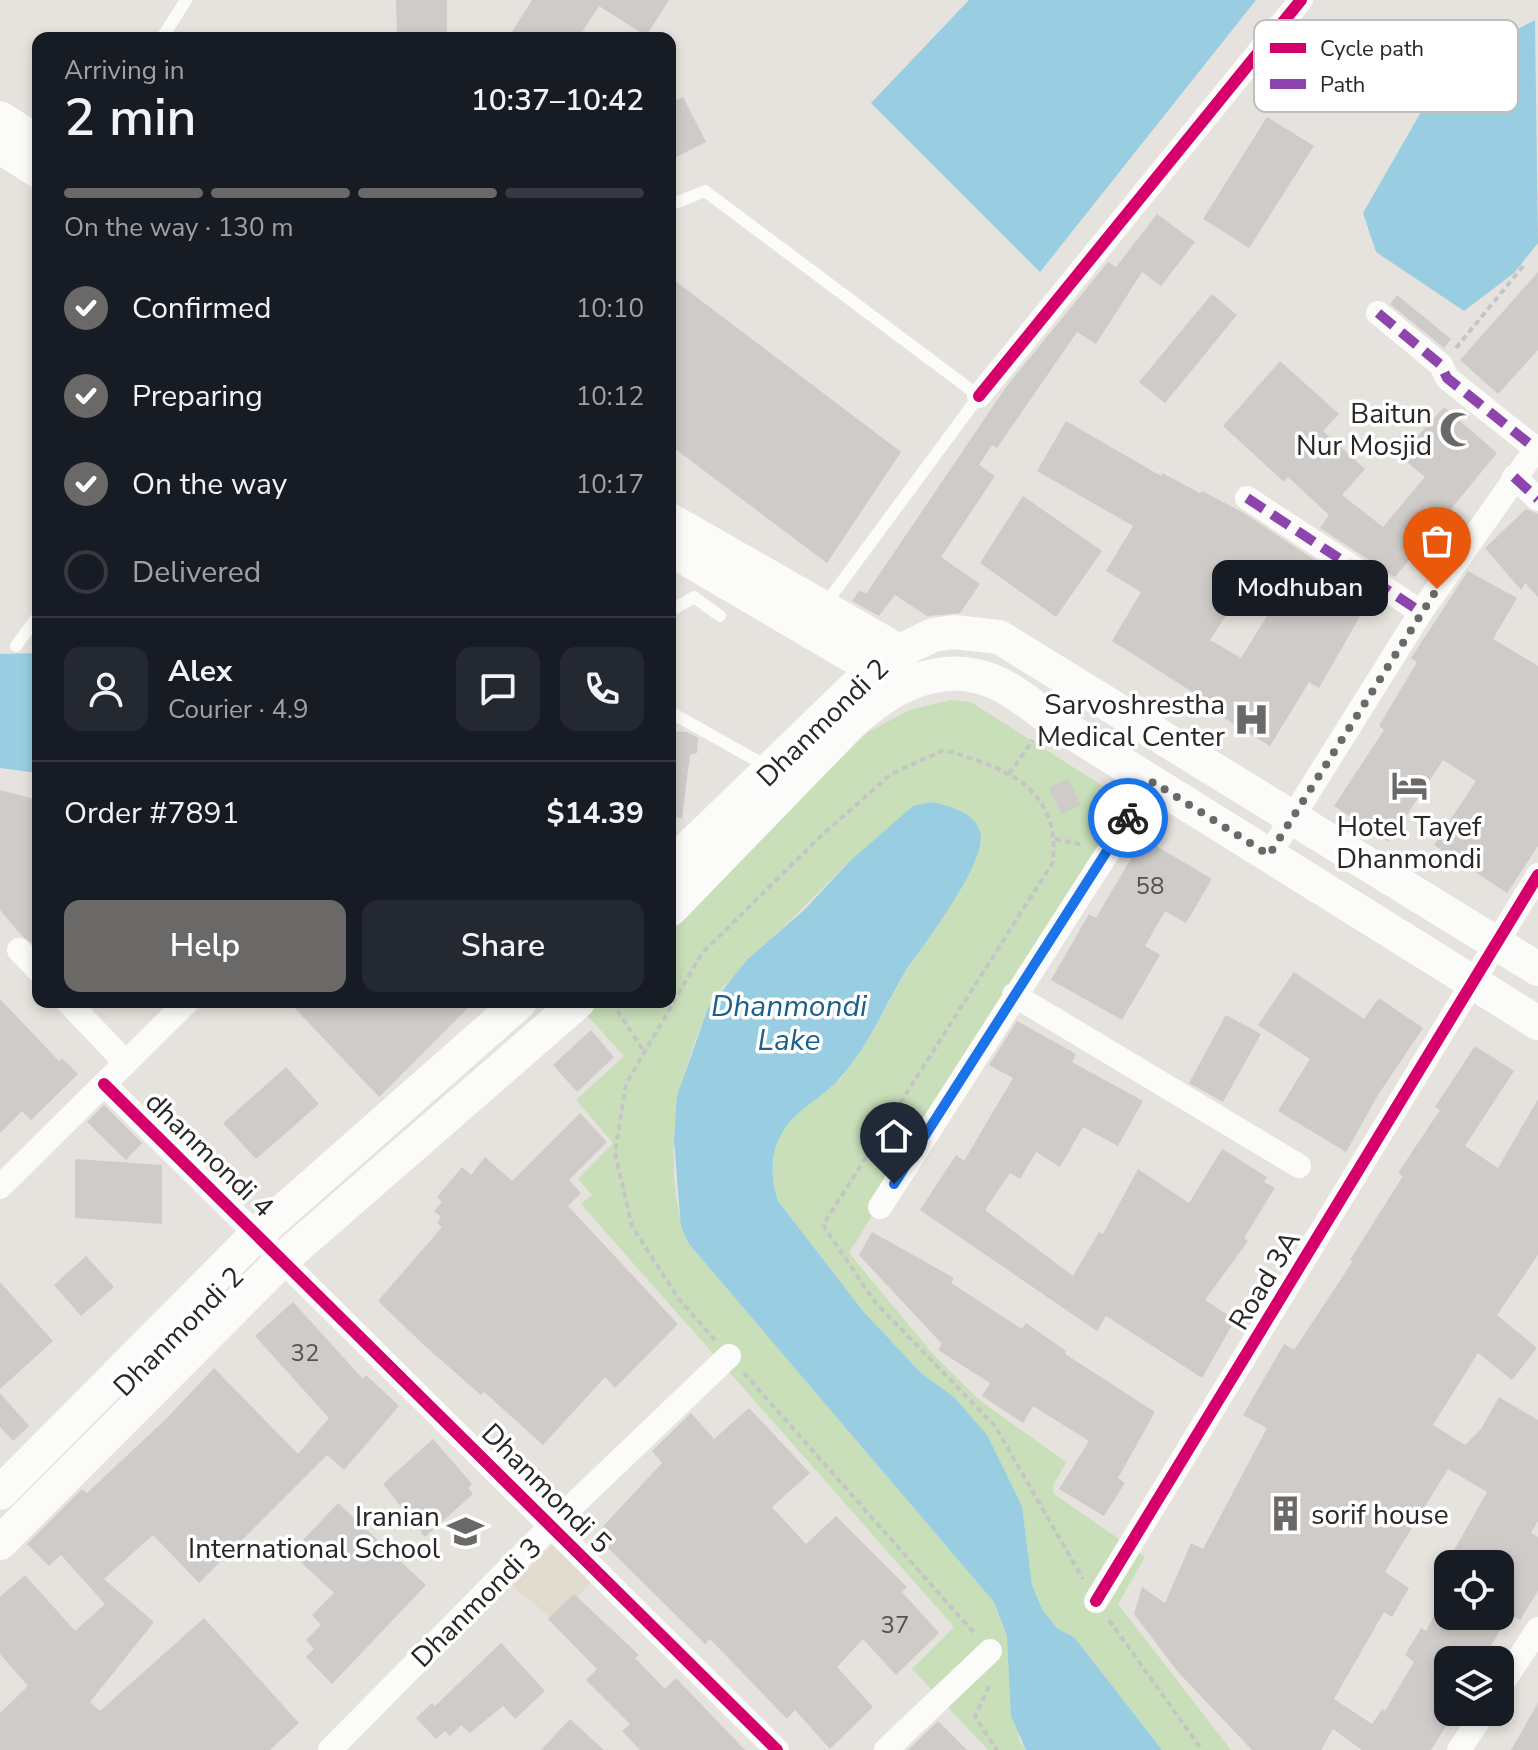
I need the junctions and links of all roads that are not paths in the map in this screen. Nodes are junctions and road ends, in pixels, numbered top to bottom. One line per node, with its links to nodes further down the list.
1 (186, 0): 4 (lane)
2 (1301, 0): 3 (street)
3 (1287, 20)
4 (166, 32)
5 (1254, 60): 12 (street)
6 (0, 118): 7 (main road)
7 (32, 138)
8 (0, 147): 9 (main road)
9 (32, 167)
10 (676, 203): 12 (lane)
11 (1378, 313): 13 (street)
12 (979, 396): 20 (lane)
13 (1537, 448): 14 (street)
14 (1514, 477): 16 (street); 21 (street)
15 (1247, 498): 21 (street)
16 (1538, 499)
17 (676, 523): 20 (main road)
18 (676, 552): 25 (main road)
19 (676, 608): 22 (lane)
20 (823, 608): 25 (main road)
21 (1421, 612): 29 (street)
22 (720, 616)
23 (32, 624): 24 (lane)
24 (16, 646)
25 (891, 668): 27 (main road, Dhanmondi 2); 28 (main road, Dhanmondi 2); 29 (main road, Dhanmondi 2); 33 (main road, Dhanmondi 2)
26 (676, 715): 27 (lane)
27 (772, 769): 31 (main road, Dhanmondi 2)
28 (1153, 782): 30 (main road, Dhanmondi 2); 39 (street)
29 (1292, 817): 30 (street); 34 (main road)
30 (1269, 855): 38 (main road, Dhanmondi 2)
31 (676, 860)
32 (1538, 875): 34 (street, Road 3A)
33 (676, 904)
34 (1498, 945): 37 (main road); 38 (street, Road 3A)
35 (19, 950): 36 (street)
36 (32, 964)
37 (1538, 969)
38 (1475, 983): 44 (main road, Dhanmondi 2); 56 (street, Road 3A)
39 (1014, 995): 47 (street); 49 (street)
40 (74, 1008): 45 (street)
41 (181, 1008): 45 (street)
42 (513, 1008): 50 (main road, Dhanmondi 2)
43 (571, 1008): 51 (main road, Dhanmondi 2)
44 (1538, 1023)
45 (126, 1063): 46 (street)
46 (104, 1084): 48 (street); 50 (street, dhanmondi 4)
47 (1299, 1166)
48 (0, 1187)
49 (880, 1207)
50 (257, 1234): 51 (street, dhanmondi 4); 53 (main road, Dhanmondi 2)
51 (283, 1259): 54 (street, Dhanmondi 5); 55 (main road, Dhanmondi 2)
52 (729, 1356): 54 (street, Dhanmondi 3)
53 (0, 1493)
54 (551, 1526): 61 (street, Dhanmondi 3); 62 (street, Dhanmondi 5)
55 (0, 1543)
56 (1096, 1601)
57 (1538, 1629): 59 (street)
58 (990, 1651): 63 (street)
59 (1514, 1666)
60 (1475, 1726): 64 (street)
61 (330, 1750)
62 (777, 1750)
63 (886, 1750)
64 (1459, 1750)

